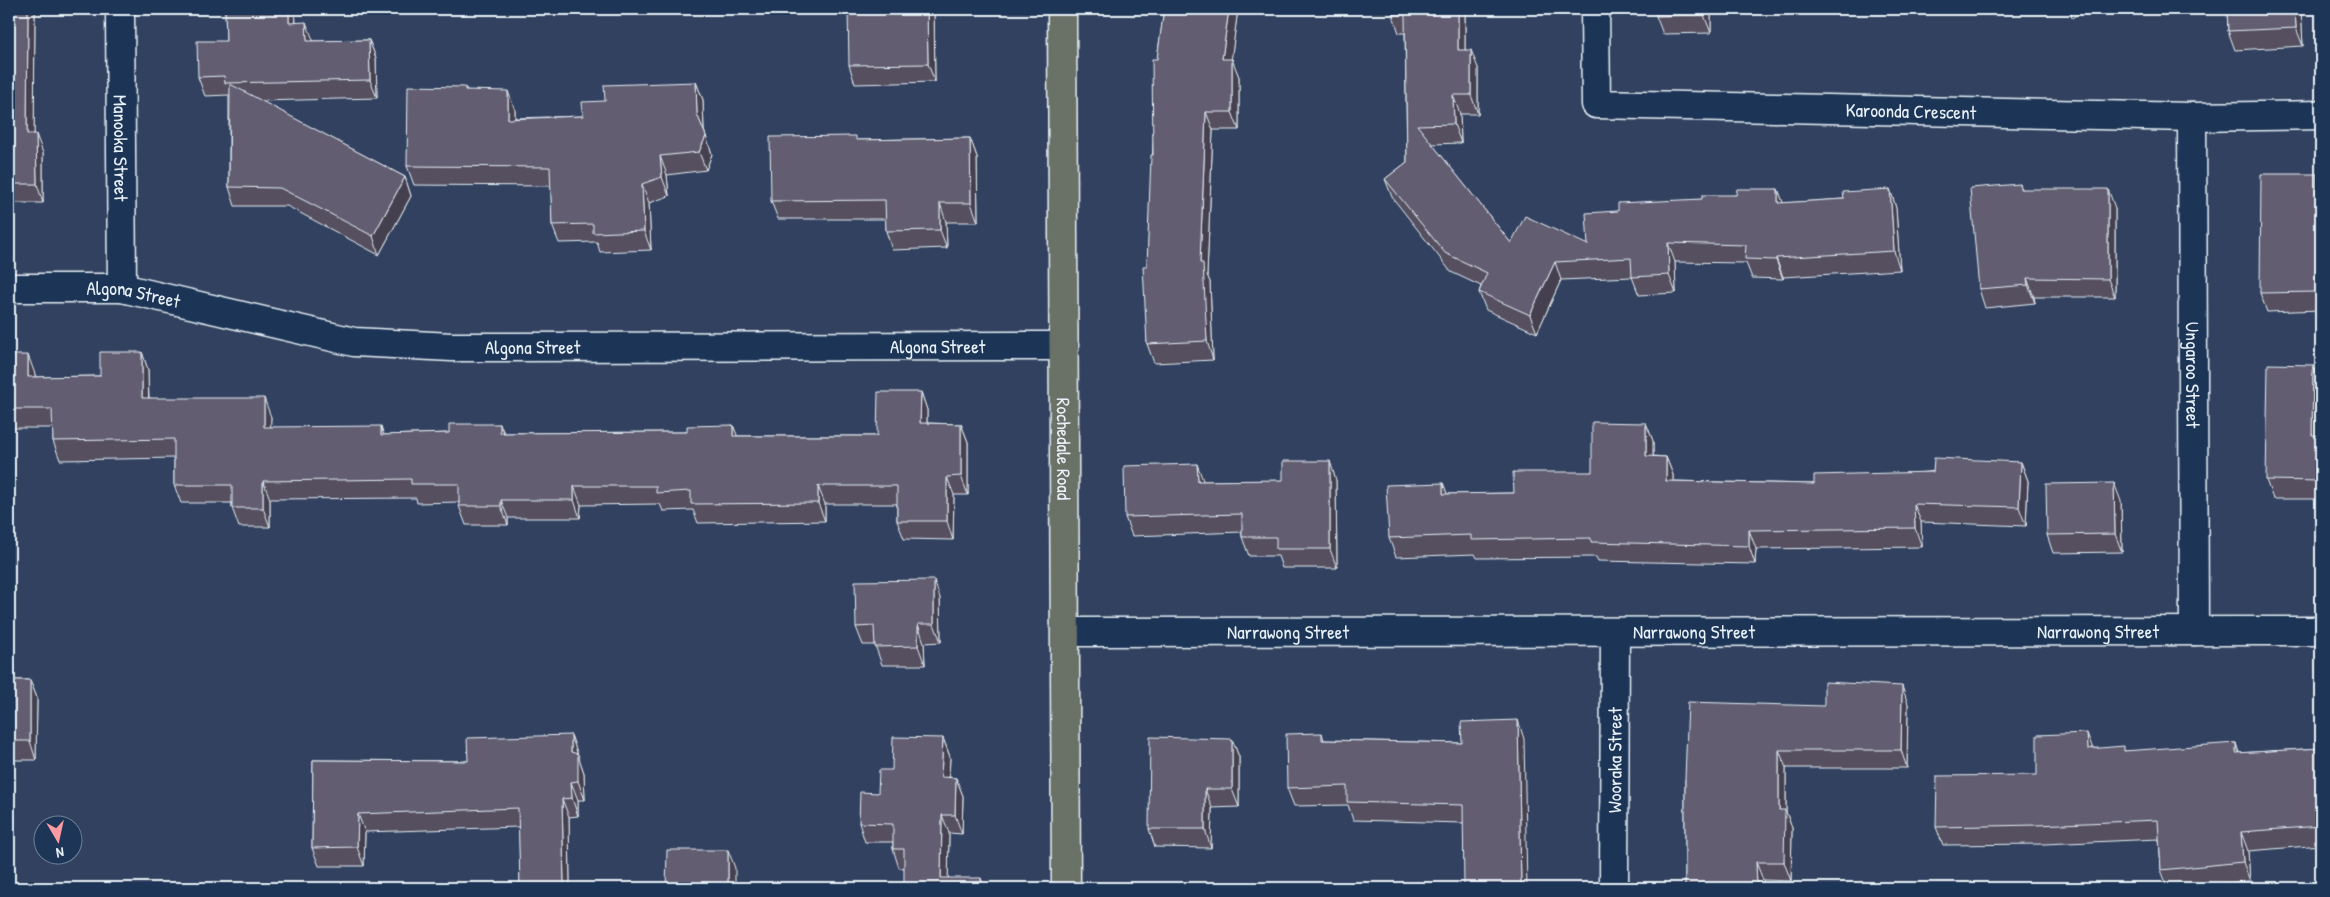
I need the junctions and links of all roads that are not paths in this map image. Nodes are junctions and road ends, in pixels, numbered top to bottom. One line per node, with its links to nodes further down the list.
1 (120, 9): 7 (street, Manooka Street)
2 (1062, 9): 8 (main road, Rochedale Road)
3 (1595, 9): 5 (street, Karoonda Crescent)
4 (2321, 115): 5 (street, Karoonda Crescent)
5 (2192, 117): 9 (street, Ungaroo Street)
6 (9, 288): 7 (street, Algona Street)
7 (122, 288): 8 (street, Algona Street)
8 (1064, 346): 11 (main road, Rochedale Road)
9 (2194, 631): 10 (street, Narrawong Street); 12 (street, Narrawong Street)
10 (2321, 631)
11 (1066, 632): 12 (street, Narrawong Street); 13 (main road, Rochedale Road)
12 (1615, 633): 14 (street, Wooraka Street)
13 (1066, 888)
14 (1614, 888)

